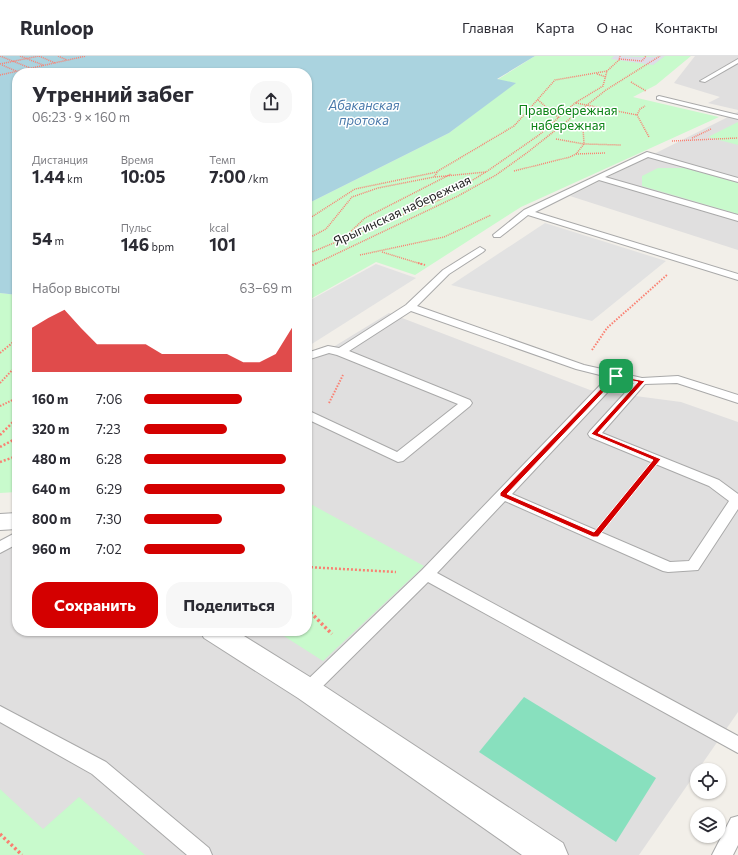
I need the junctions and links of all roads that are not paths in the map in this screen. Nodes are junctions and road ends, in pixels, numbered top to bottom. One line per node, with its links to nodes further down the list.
1 (738, 61): 2 (lane)
2 (703, 81)
3 (659, 98): 4 (lane)
4 (738, 117)
5 (598, 177): 6 (lane); 7 (lane); 8 (lane)
6 (738, 180)
7 (527, 212): 9 (lane); 11 (lane)
8 (738, 218)
9 (497, 235)
10 (480, 250): 12 (lane)
11 (738, 278)
12 (410, 307): 13 (lane); 15 (lane)
13 (341, 352): 14 (lane); 18 (lane)
14 (312, 355)
15 (616, 376): 16 (lane); 19 (lane)
16 (642, 381): 17 (lane); 19 (lane)
17 (738, 399)
18 (312, 416)
19 (503, 495): 24 (lane)
20 (12, 521): 21 (street)
21 (0, 522)
22 (12, 540): 23 (lane)
23 (0, 548)
24 (427, 574): 26 (lane); 28 (lane)
25 (222, 636): 26 (street)
26 (308, 690): 31 (street)
27 (0, 713): 30 (lane)
28 (738, 746)
29 (738, 825): 32 (lane)
30 (202, 855)
31 (551, 855)
32 (722, 855)

